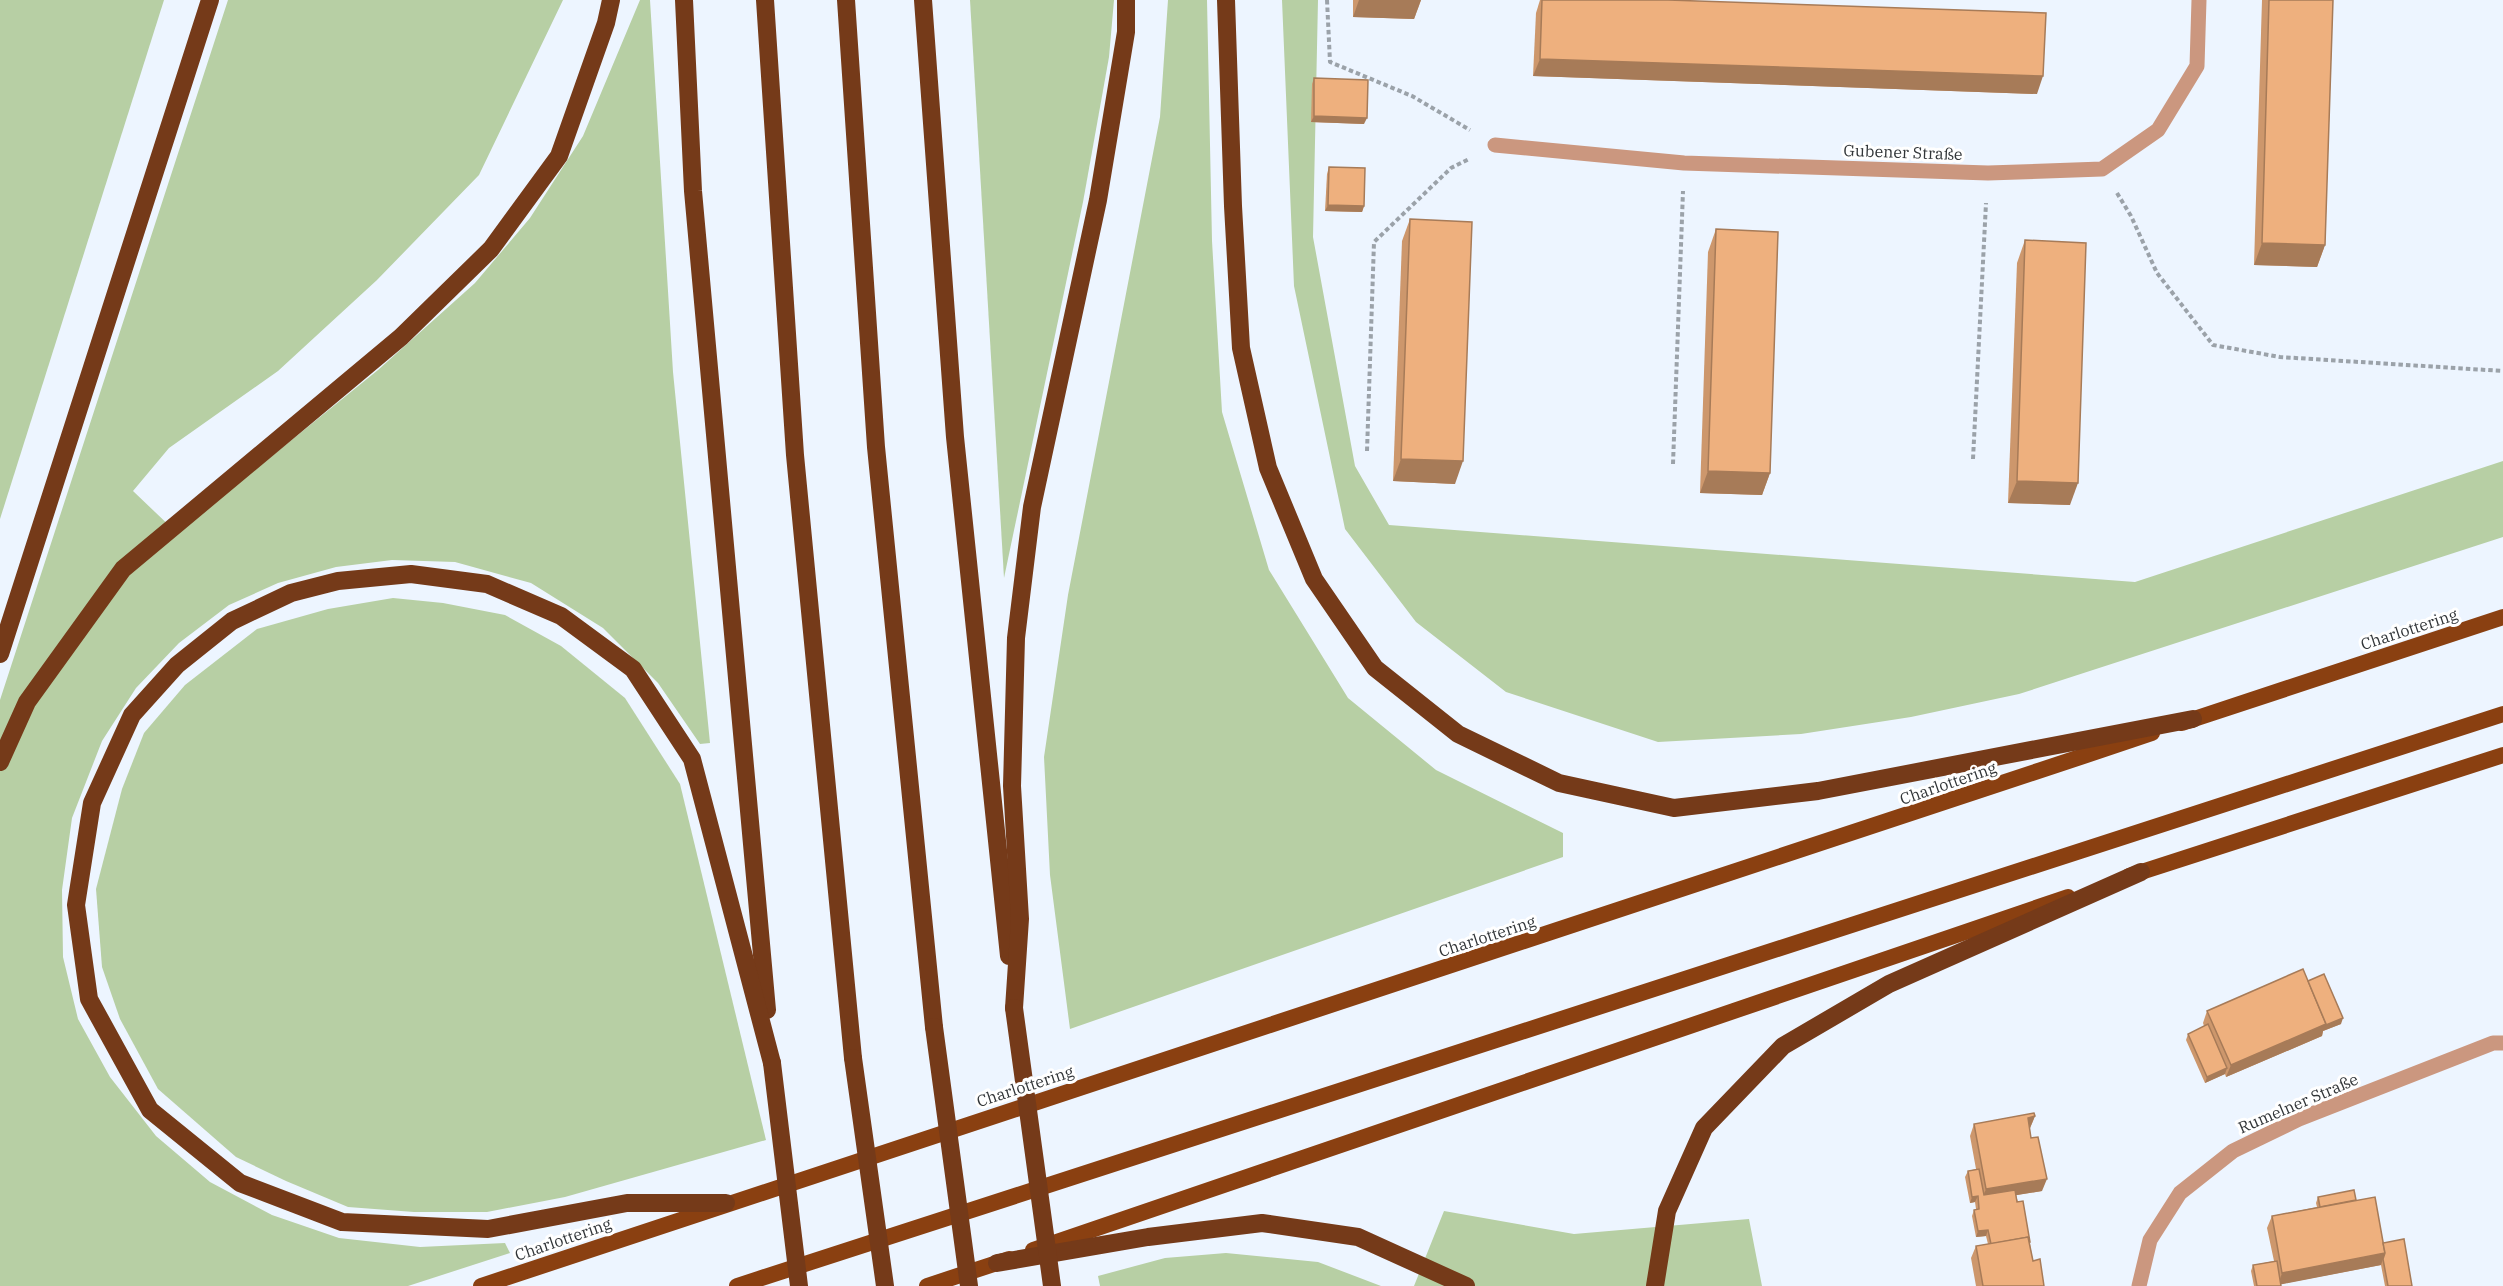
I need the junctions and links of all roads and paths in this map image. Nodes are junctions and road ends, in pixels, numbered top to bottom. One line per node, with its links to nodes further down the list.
1 (210, 0): 20 (highway)
2 (611, 0): 24 (highway)
3 (684, 0): 28 (highway)
4 (765, 0): 34 (highway, bridge)
5 (846, 0): 36 (highway, bridge)
6 (923, 0): 26 (highway)
7 (1126, 0): 26 (highway)
8 (1227, 0): 22 (highway)
9 (1327, 0): 11 (path)
10 (2199, 0): 13 (street)
11 (1495, 145): 12 (street, Gubener Straße); 16 (path)
12 (1684, 163): 14 (street, Gubener Straße); 18 (path)
13 (2102, 169): 14 (street, Gubener Straße); 15 (path)
14 (1988, 173): 17 (path)
15 (2503, 371)
16 (1367, 451)
17 (1973, 459)
18 (1673, 464)
19 (2503, 617): 22 (highway, Charlottering)
20 (0, 654)
21 (2503, 714): 32 (highway)
22 (2193, 719): 29 (highway, Charlottering)
23 (2503, 755): 25 (highway)
24 (0, 762)
25 (2141, 872): 30 (highway); 39 (highway)
26 (1014, 1008): 37 (highway, bridge)
27 (2503, 1042): 40 (street, Rumelner Straße)
28 (772, 1063): 29 (highway); 33 (highway, bridge)
29 (726, 1203): 31 (highway, Charlottering)
30 (997, 1263): 35 (highway); 38 (highway)
31 (481, 1286)
32 (736, 1286)
33 (800, 1286)
34 (885, 1286)
35 (927, 1286)
36 (969, 1286)
37 (1052, 1286)
38 (1466, 1286)
39 (1655, 1286)
40 (2139, 1286)

